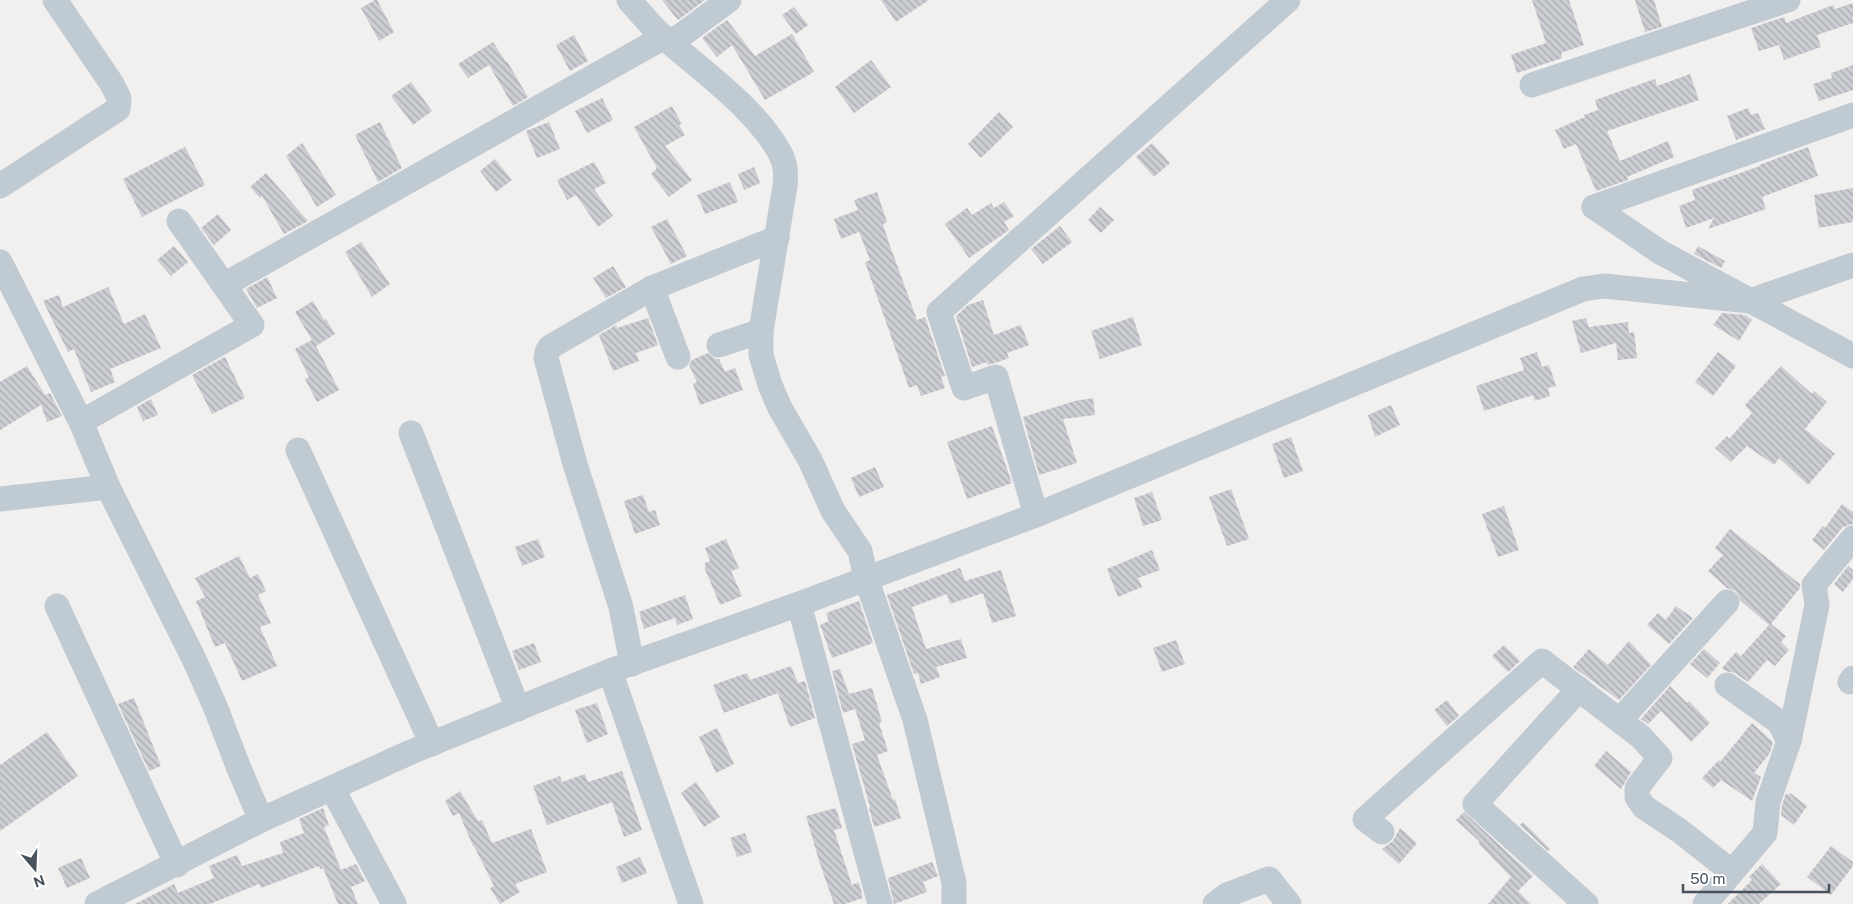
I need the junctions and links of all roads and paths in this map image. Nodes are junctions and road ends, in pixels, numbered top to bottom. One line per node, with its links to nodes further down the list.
1 (55, 0): 9 (street)
2 (629, 0): 6 (street)
3 (729, 0): 6 (street)
4 (1288, 0): 26 (street)
5 (1788, 0): 7 (street)
6 (667, 40): 11 (street); 14 (street)
7 (1532, 85)
8 (1853, 115): 16 (street)
9 (0, 186)
10 (179, 222): 14 (street)
11 (777, 238): 15 (street); 17 (street)
12 (0, 262): 21 (street)
13 (1853, 265): 16 (street)
14 (224, 285): 21 (street)
15 (652, 288): 20 (street); 32 (street)
16 (1750, 301): 19 (street); 26 (street)
17 (761, 331): 18 (street); 28 (street)
18 (719, 345)
19 (1853, 356)
20 (678, 357)
21 (80, 422): 24 (street)
22 (411, 433): 35 (street)
23 (298, 450): 38 (street)
24 (108, 487): 25 (street); 40 (street)
25 (0, 499)
26 (1036, 515): 28 (street)
27 (1853, 538): 37 (street)
28 (866, 578): 30 (street); 48 (street)
29 (1727, 602): 36 (street)
30 (798, 604): 32 (street); 47 (street)
31 (58, 606): 42 (street)
32 (621, 667): 35 (street); 46 (street)
33 (1727, 685): 37 (street)
34 (1579, 689): 36 (street); 41 (street); 51 (street)
35 (518, 709): 38 (street)
36 (1620, 720): 43 (street)
37 (1789, 741): 43 (street)
38 (432, 744): 39 (street)
39 (332, 788): 40 (street); 45 (street)
40 (261, 820): 42 (street)
41 (1382, 832)
42 (177, 865): 44 (street)
43 (1732, 872): 52 (street)
44 (97, 904)
45 (394, 904)
46 (691, 904)
47 (880, 904)
48 (954, 904)
49 (1215, 904): 50 (street)
50 (1289, 904)
51 (1586, 904)
52 (1706, 904)

